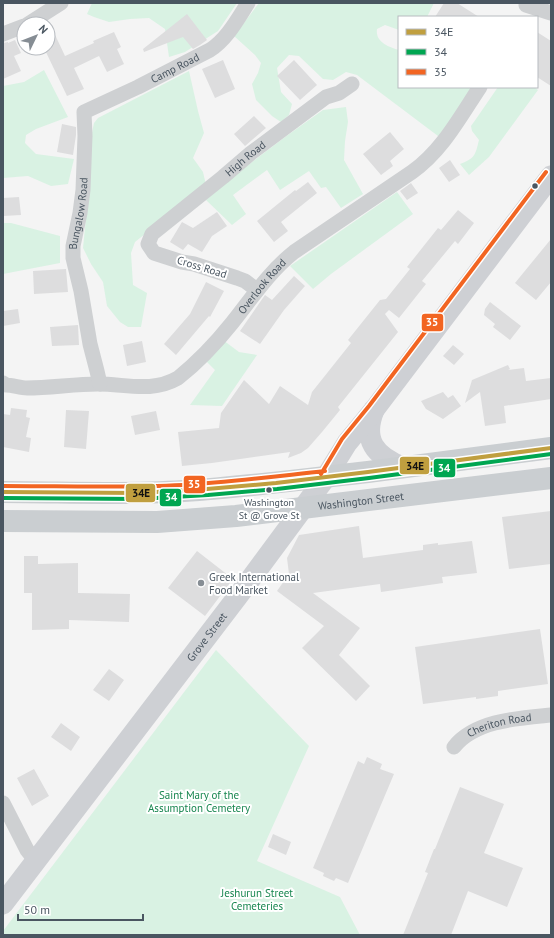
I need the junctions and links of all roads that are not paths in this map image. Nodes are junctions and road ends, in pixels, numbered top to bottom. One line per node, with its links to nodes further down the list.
1 (61, 3): 5 (street)
2 (248, 3): 10 (street, Camp Road)
3 (525, 8): 4 (street)
4 (551, 13)
5 (41, 16)
6 (16, 29): 7 (street)
7 (3, 34)
8 (352, 84): 12 (street, High Road)
9 (479, 88): 13 (street, Overlook Road)
10 (84, 112): 15 (street, Bungalow Road)
11 (551, 176): 16 (main road, Grove Street)
12 (148, 244): 13 (street, Cross Road)
13 (257, 290): 15 (street, Overlook Road)
14 (4, 384): 15 (street, Overlook Road)
15 (100, 384)
16 (374, 410): 18 (main road); 19 (main road, Grove Street)
17 (551, 448): 18 (main road)
18 (403, 467): 19 (main road)
19 (326, 477): 21 (main road); 22 (main road, Grove Street)
20 (551, 478): 22 (main road, Washington Street)
21 (3, 492)
22 (303, 508): 23 (main road, Washington Street); 27 (main road, Grove Street)
23 (3, 521)
24 (551, 715): 25 (street, Cheriton Road)
25 (454, 747)
26 (3, 803): 27 (street)
27 (36, 860): 28 (main road, Grove Street)
28 (3, 904)

